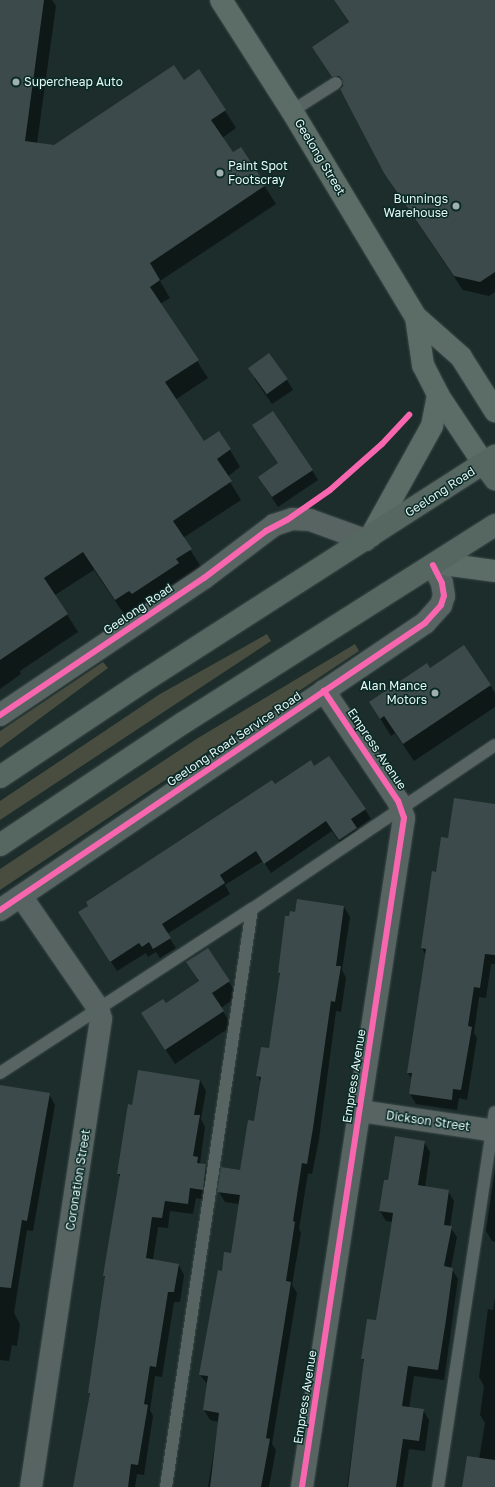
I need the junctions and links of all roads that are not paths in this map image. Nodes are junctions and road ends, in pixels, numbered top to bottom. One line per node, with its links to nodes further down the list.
1 (221, 0): 3 (main road, Geelong Street)
2 (336, 82): 3 (lane)
3 (292, 111): 4 (main road, Geelong Street)
4 (416, 318): 5 (main road, Geelong Street); 6 (main road, Geelong Street)
5 (438, 395): 7 (main road, Geelong Street); 9 (main road)
6 (495, 411)
7 (491, 466): 9 (highway, Geelong Road)
8 (495, 525): 10 (highway)
9 (368, 538): 13 (street, Geelong Road); 15 (highway, Geelong Road)
10 (434, 564): 11 (main road); 12 (street, Geelong Road Service Road); 17 (highway)
11 (495, 571)
12 (324, 691): 16 (street, Empress Avenue); 18 (street, Geelong Road Service Road)
13 (0, 715)
14 (495, 745): 16 (lane)
15 (0, 777)
16 (402, 808): 19 (lane); 23 (street, Empress Avenue)
17 (0, 845)
18 (20, 896): 20 (street, Geelong Road Service Road); 21 (street, Coronation Street)
19 (252, 909): 21 (lane); 26 (lane)
20 (0, 910)
21 (98, 1008): 22 (lane); 25 (street, Coronation Street)
22 (0, 1073)
23 (360, 1111): 24 (street, Dickson Street); 27 (street, Empress Avenue)
24 (494, 1124): 28 (lane)
25 (31, 1487)
26 (166, 1487)
27 (302, 1487)
28 (438, 1487)

